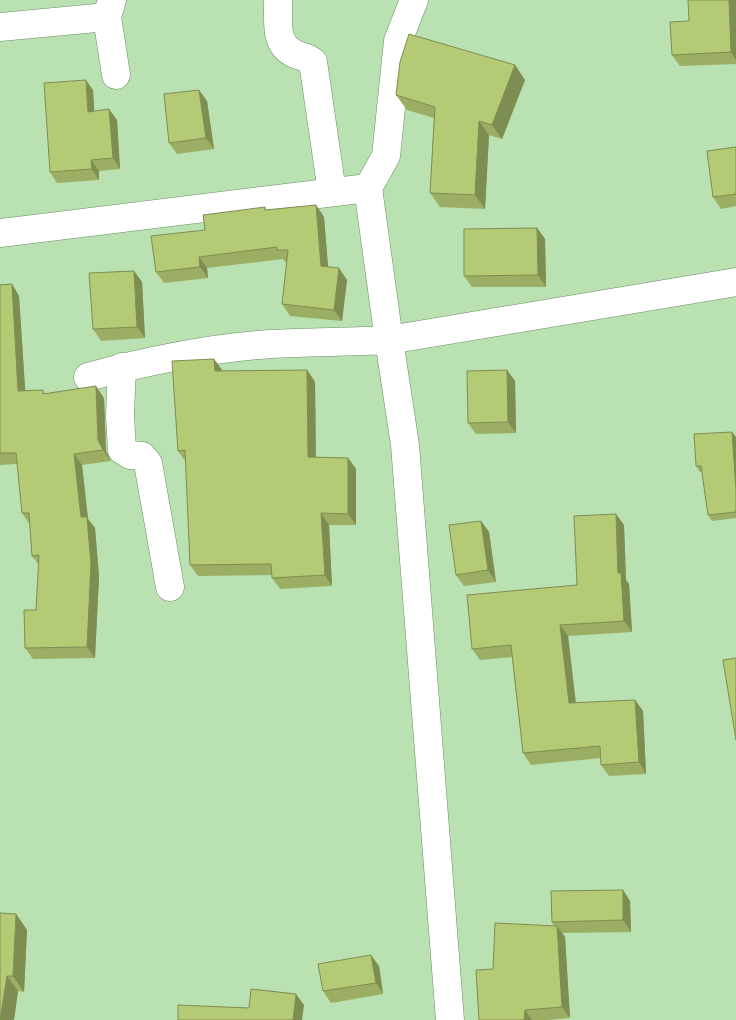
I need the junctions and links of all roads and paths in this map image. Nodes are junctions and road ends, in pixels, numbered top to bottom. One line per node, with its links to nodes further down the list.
1 (278, 0): 7 (street)
2 (414, 0): 6 (street)
3 (109, 8): 4 (street); 5 (street)
4 (0, 27)
5 (116, 74)
6 (368, 188): 7 (street); 10 (street)
7 (332, 192): 8 (street)
8 (0, 233)
9 (736, 282): 10 (street)
10 (389, 340): 11 (street); 14 (street)
11 (122, 367): 12 (street); 13 (street)
12 (88, 377)
13 (170, 587)
14 (450, 1020)

